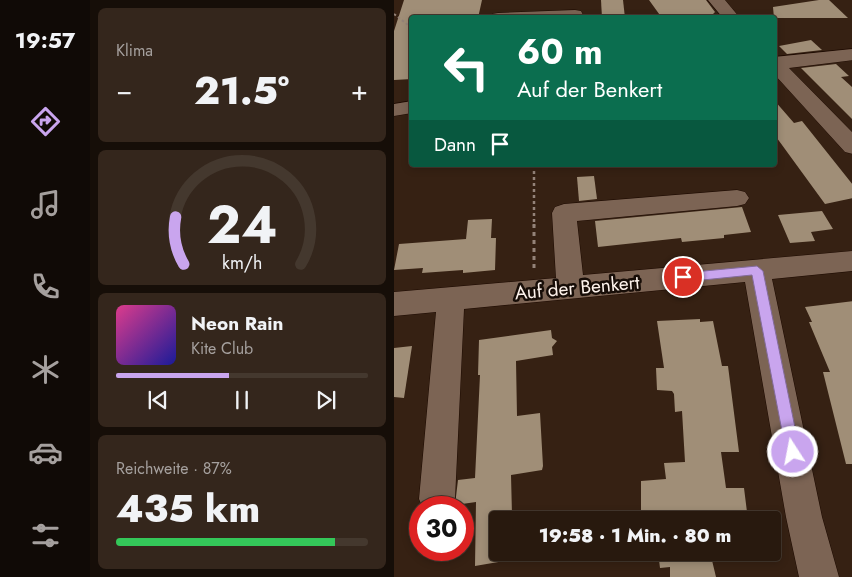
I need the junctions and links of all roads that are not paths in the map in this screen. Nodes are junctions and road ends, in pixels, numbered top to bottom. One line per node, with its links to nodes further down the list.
1 (567, 0): 3 (street)
2 (716, 0): 4 (street)
3 (575, 15)
4 (729, 15)
5 (852, 54): 6 (street)
6 (777, 64)
7 (777, 67): 10 (street)
8 (409, 108): 9 (street)
9 (394, 110)
10 (852, 148)
11 (737, 198): 14 (street)
12 (852, 261): 13 (street, Auf der Benkert)
13 (757, 271): 14 (street, Auf der Benkert); 18 (street)
14 (571, 288): 15 (street, Auf der Benkert)
15 (451, 299): 16 (street, Auf der Benkert); 17 (street)
16 (394, 304)
17 (437, 496)
18 (819, 577)

